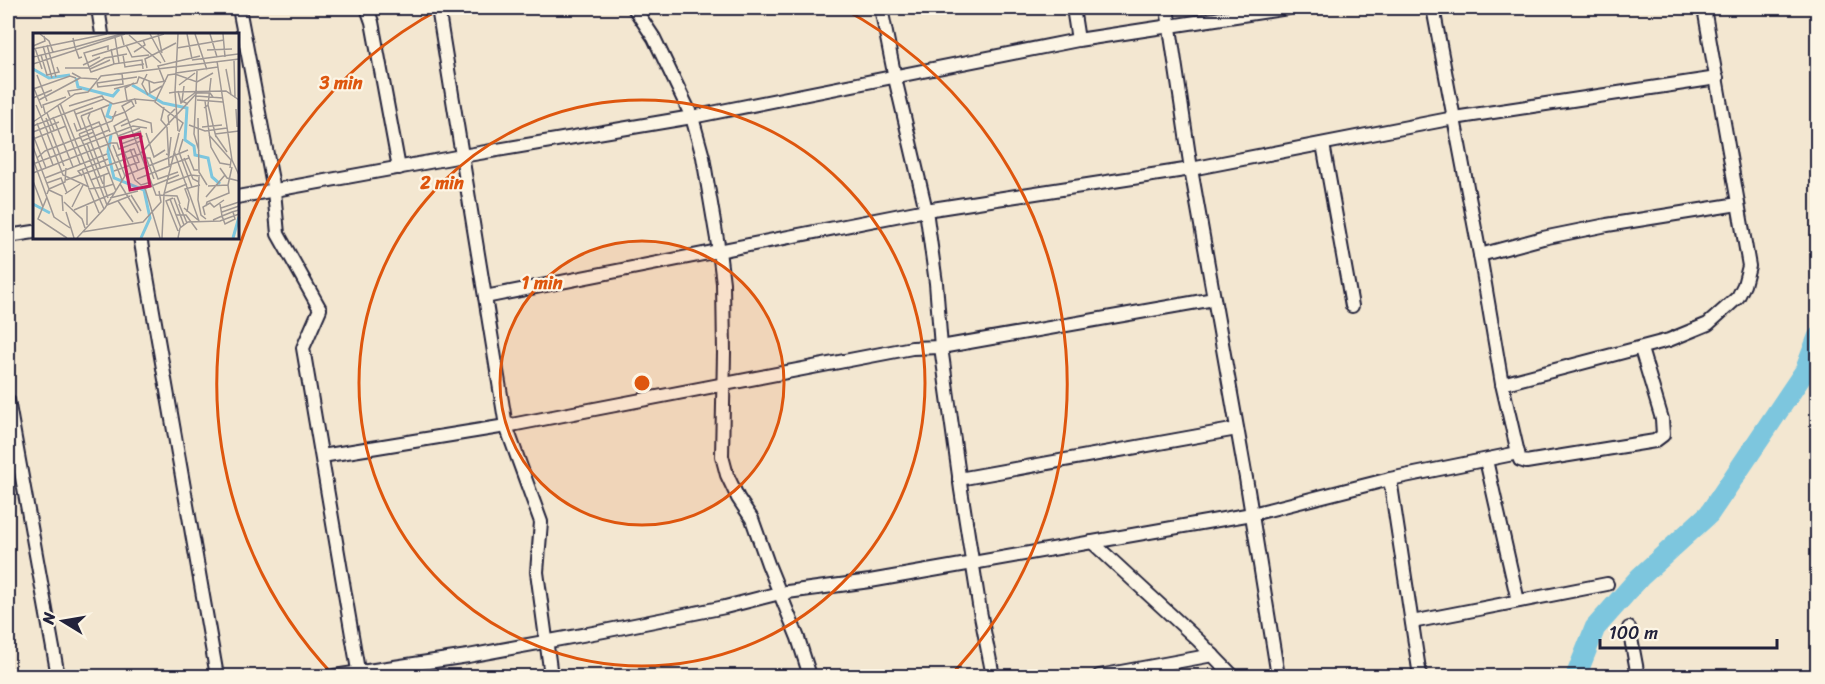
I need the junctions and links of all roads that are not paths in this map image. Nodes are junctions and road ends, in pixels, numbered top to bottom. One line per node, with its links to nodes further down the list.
1 (98, 8): 13 (street)
2 (239, 8): 23 (street)
3 (367, 8): 21 (street)
4 (438, 8): 20 (street)
5 (634, 8): 17 (street)
6 (881, 8): 15 (street)
7 (1073, 8): 14 (street)
8 (1167, 8): 12 (street)
9 (1288, 8): 12 (street)
10 (1433, 8): 18 (street)
11 (1704, 8): 16 (street)
12 (1170, 26): 14 (street); 22 (street)
13 (102, 33)
14 (1078, 40): 15 (street)
15 (895, 78): 17 (street); 26 (street)
16 (1717, 78): 18 (street); 25 (street)
17 (692, 117): 20 (street); 30 (street)
18 (1454, 118): 19 (street); 31 (street)
19 (1323, 144): 22 (street); 34 (street)
20 (462, 156): 21 (street); 32 (street)
21 (399, 168): 23 (street)
22 (1191, 169): 26 (street); 33 (street)
23 (274, 191): 24 (street); 43 (street)
24 (238, 198)
25 (1738, 204): 31 (street); 36 (street)
26 (926, 210): 30 (street); 35 (street)
27 (33, 232): 28 (street)
28 (8, 236)
29 (140, 238): 59 (street)
30 (719, 251): 32 (street); 38 (street)
31 (1480, 255): 37 (street)
32 (485, 297): 40 (street)
33 (1214, 299): 35 (street); 41 (street)
34 (1352, 306)
35 (941, 347): 38 (street); 45 (street)
36 (1641, 349): 37 (street); 42 (street)
37 (1502, 384): 42 (street)
38 (724, 386): 40 (street); 51 (street)
39 (8, 400): 58 (street)
40 (506, 426): 43 (street); 55 (street)
41 (1237, 429): 45 (street); 47 (street)
42 (1518, 453): 44 (street)
43 (321, 456): 57 (street)
44 (1486, 460): 46 (street); 52 (street)
45 (959, 479): 49 (street)
46 (1390, 479): 47 (street); 53 (street)
47 (1252, 514): 48 (street); 66 (street)
48 (1092, 542): 49 (street); 56 (street)
49 (972, 562): 51 (street); 63 (street)
50 (1607, 584): 52 (street)
51 (780, 593): 55 (street); 62 (street)
52 (1518, 601): 53 (street)
53 (1412, 622): 67 (street)
54 (1629, 628): 68 (street)
55 (545, 641): 57 (street); 61 (street)
56 (1213, 655): 64 (street); 65 (street)
57 (359, 674): 60 (street)
58 (58, 676)
59 (217, 676)
60 (334, 676)
61 (551, 676)
62 (810, 676)
63 (993, 676)
64 (1099, 676)
65 (1233, 676)
66 (1278, 676)
67 (1420, 676)
68 (1638, 676)

